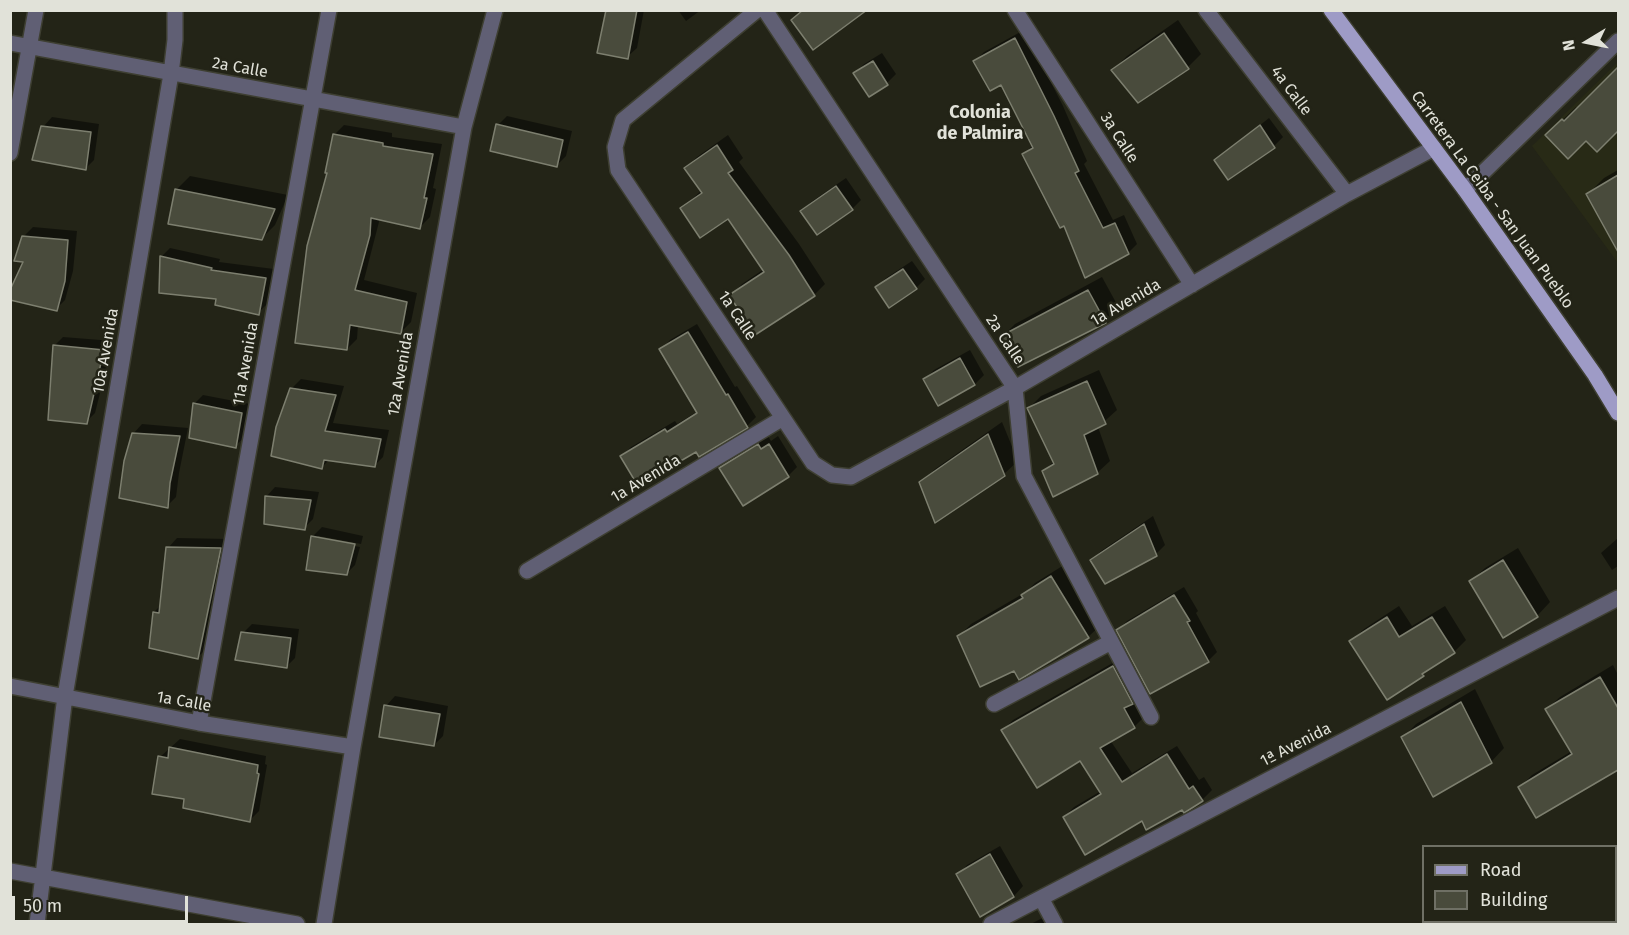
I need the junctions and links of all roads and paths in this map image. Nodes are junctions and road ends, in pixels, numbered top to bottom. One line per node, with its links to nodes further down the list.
1 (36, 10): 12 (street)
2 (175, 10): 13 (street, 10a Avenida)
3 (329, 10): 14 (street, 11a Avenida)
4 (495, 10): 15 (street, 12a Avenida)
5 (757, 10): 23 (street, 1a Calle)
6 (765, 10): 21 (street, 2a Calle)
7 (1015, 10): 20 (street, 3a Calle)
8 (1206, 10): 19 (street, 4a Calle)
9 (1331, 10): 16 (main road, Carretera La Ceiba - San Juan Pueblo)
10 (1618, 41): 18 (street)
11 (10, 43): 12 (street, 2a Calle)
12 (29, 46): 13 (street, 2a Calle); 17 (street)
13 (171, 74): 14 (street, 2a Calle); 29 (street, 10a Avenida)
14 (313, 99): 15 (street, 2a Calle); 32 (street, 11a Avenida)
15 (464, 127): 33 (street, 12a Avenida)
16 (1434, 148): 18 (main road, Carretera La Ceiba - San Juan Pueblo); 19 (street, 1a Avenida)
17 (10, 153)
18 (1465, 190): 22 (main road, Carretera La Ceiba - San Juan Pueblo)
19 (1347, 194): 20 (street, 1a Avenida)
20 (1192, 285): 21 (street, 1a Avenida)
21 (1015, 388): 24 (street, 1a Avenida); 27 (street, 2a Calle)
22 (1618, 413)
23 (783, 418): 24 (street, 1a Calle); 25 (street, 1a Avenida)
24 (832, 475)
25 (527, 571)
26 (1618, 598): 36 (street, 1ª Avenida)
27 (1111, 642): 30 (street); 31 (street, 2a Calle)
28 (10, 686): 29 (street, 1a Calle)
29 (65, 696): 32 (street, 1a Calle); 35 (street, 10a Avenida)
30 (994, 704)
31 (1151, 717)
32 (199, 723): 33 (street, 1a Calle)
33 (353, 747): 39 (street, 12a Avenida)
34 (10, 871): 35 (street)
35 (41, 878): 37 (street, 10a Avenida); 38 (street)
36 (1041, 898): 40 (street, 1ª Avenida); 41 (street)
37 (37, 924)
38 (297, 924)
39 (324, 924)
40 (991, 924)
41 (1055, 924)

